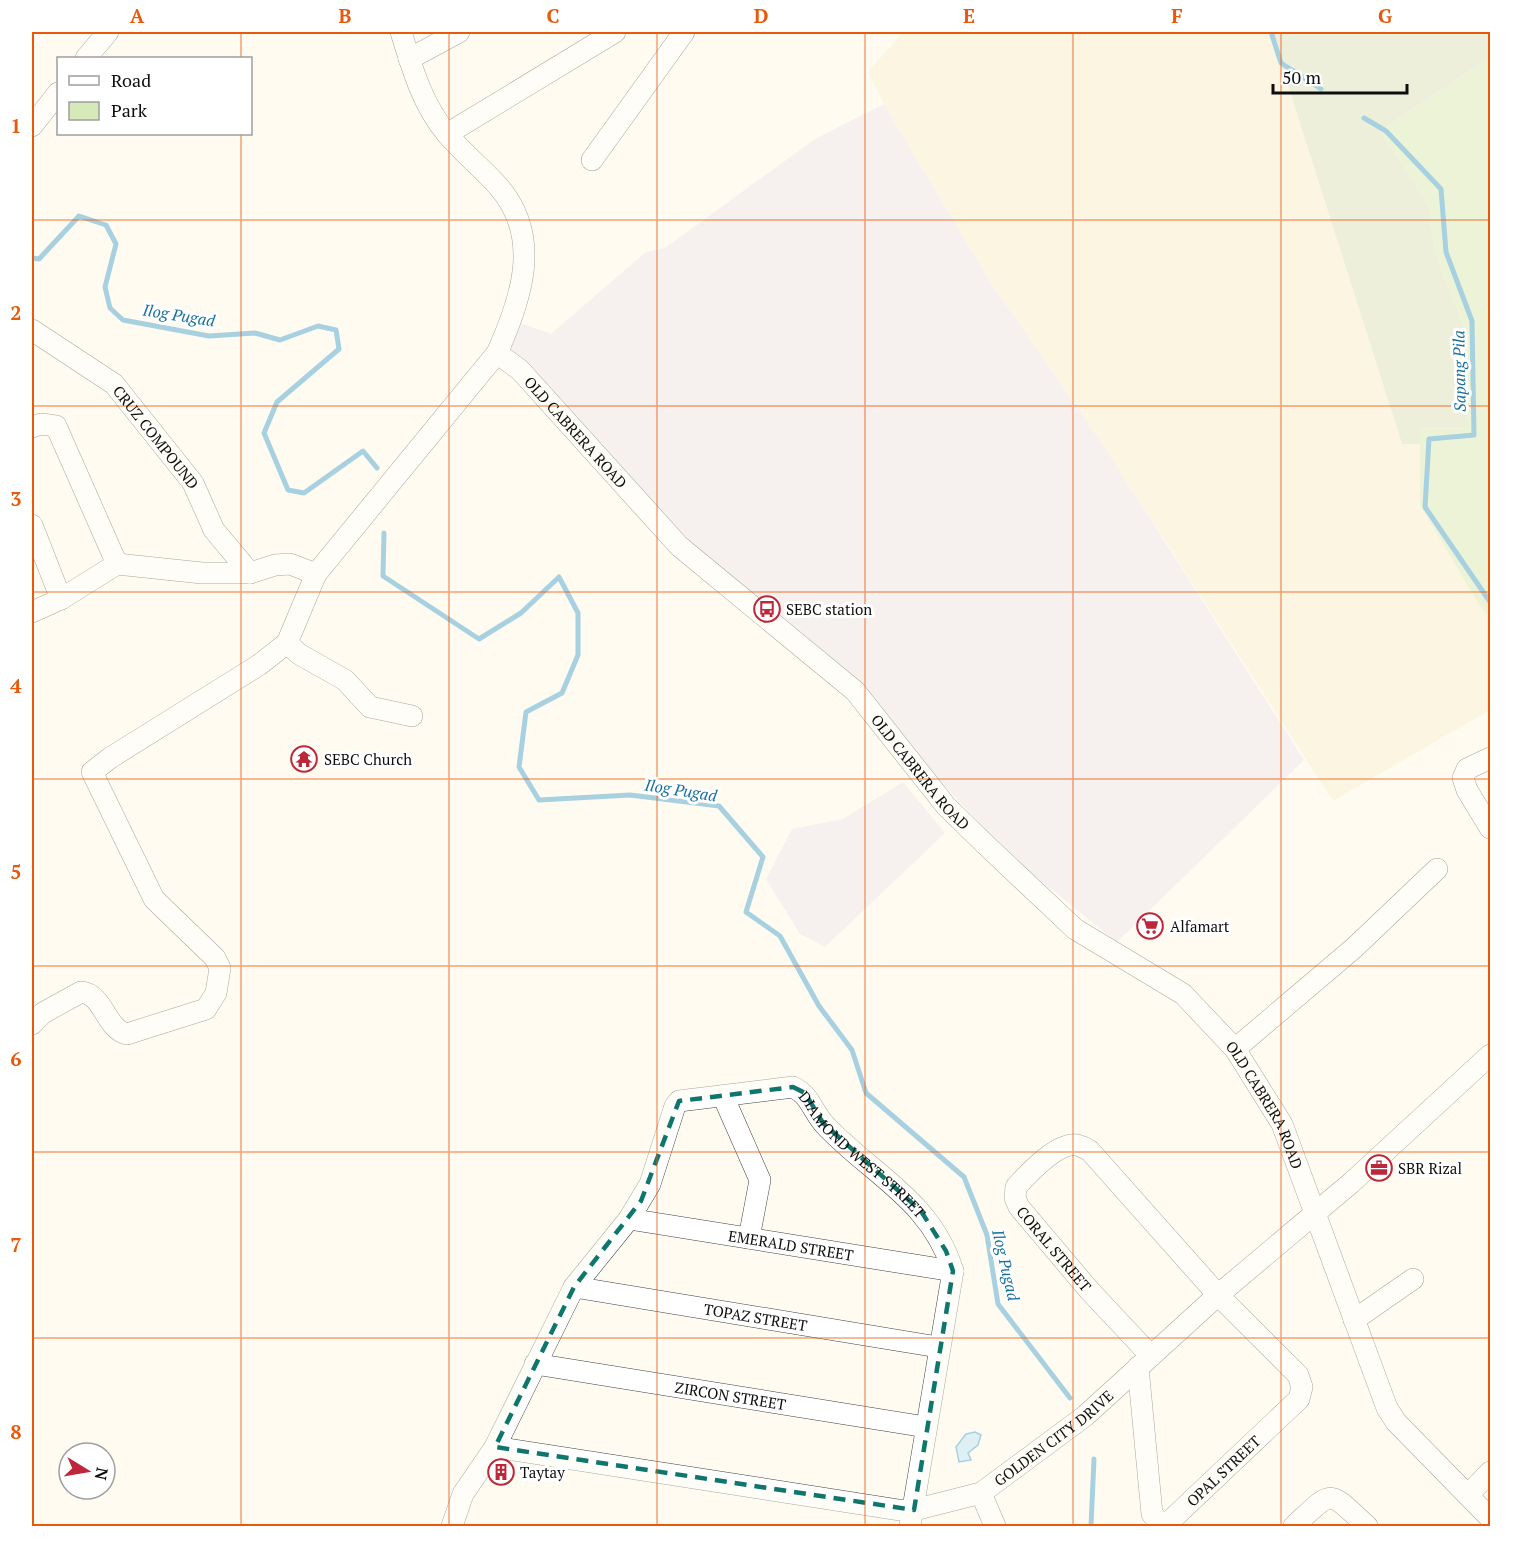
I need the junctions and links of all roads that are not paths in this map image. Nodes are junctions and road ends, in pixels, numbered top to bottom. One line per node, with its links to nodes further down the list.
1 (108, 32): 6 (street)
2 (401, 32): 7 (street)
3 (459, 32): 7 (street)
4 (615, 32): 10 (street)
5 (684, 32): 11 (street)
6 (87, 57)
7 (409, 59): 10 (street)
8 (57, 94): 9 (street)
9 (32, 126)
10 (447, 134): 13 (street)
11 (592, 160)
12 (32, 330): 17 (street, CRUZ COMPOUND)
13 (497, 353): 18 (street); 27 (street, OLD CABRERA ROAD)
14 (32, 427): 16 (street)
15 (32, 525): 19 (street)
16 (117, 564): 17 (street); 19 (street)
17 (250, 573): 18 (street)
18 (316, 574): 21 (street)
19 (61, 600): 20 (street)
20 (32, 612)
21 (287, 643): 22 (street); 26 (street)
22 (412, 716)
23 (1491, 758): 24 (street)
24 (1491, 828)
25 (1437, 869): 27 (street)
26 (32, 1024)
27 (1235, 1049): 30 (street, OLD CABRERA ROAD)
28 (1491, 1055): 30 (street, GOLDEN CITY DRIVE)
29 (723, 1096): 31 (street, DIAMOND WEST STREET); 32 (street); 33 (street, DIAMOND WEST STREET)
30 (1317, 1213): 36 (street, GOLDEN CITY DRIVE); 37 (street, OLD CABRERA ROAD)
31 (629, 1219): 32 (street, EMERALD STREET); 35 (street, DIAMOND WEST STREET)
32 (749, 1238): 33 (street, EMERALD STREET)
33 (953, 1271): 38 (street)
34 (1413, 1279): 37 (street)
35 (574, 1287): 38 (street, TOPAZ STREET); 40 (street, DIAMOND WEST STREET)
36 (1218, 1295): 39 (street, GOLDEN CITY DRIVE); 39 (street, OPAL STREET); 39 (street, CORAL STREET)
37 (1354, 1320): 45 (street, OLD CABRERA ROAD)
38 (938, 1347): 41 (street)
39 (1144, 1361): 44 (street, GOLDEN CITY DRIVE)
40 (535, 1364): 41 (street, ZIRCON STREET); 42 (street, DIAMOND WEST STREET)
41 (926, 1427): 46 (street)
42 (495, 1447): 46 (street, GOLDEN CITY DRIVE); 48 (street, DIAMOND WEST STREET)
43 (1491, 1472): 45 (street)
44 (981, 1492): 46 (street, GOLDEN CITY DRIVE); 49 (street)
45 (1469, 1494): 47 (street, OLD CABRERA ROAD)
46 (912, 1518)
47 (1491, 1518)
48 (452, 1527)
49 (994, 1527)
50 (1294, 1527): 51 (street)
51 (1367, 1527)

